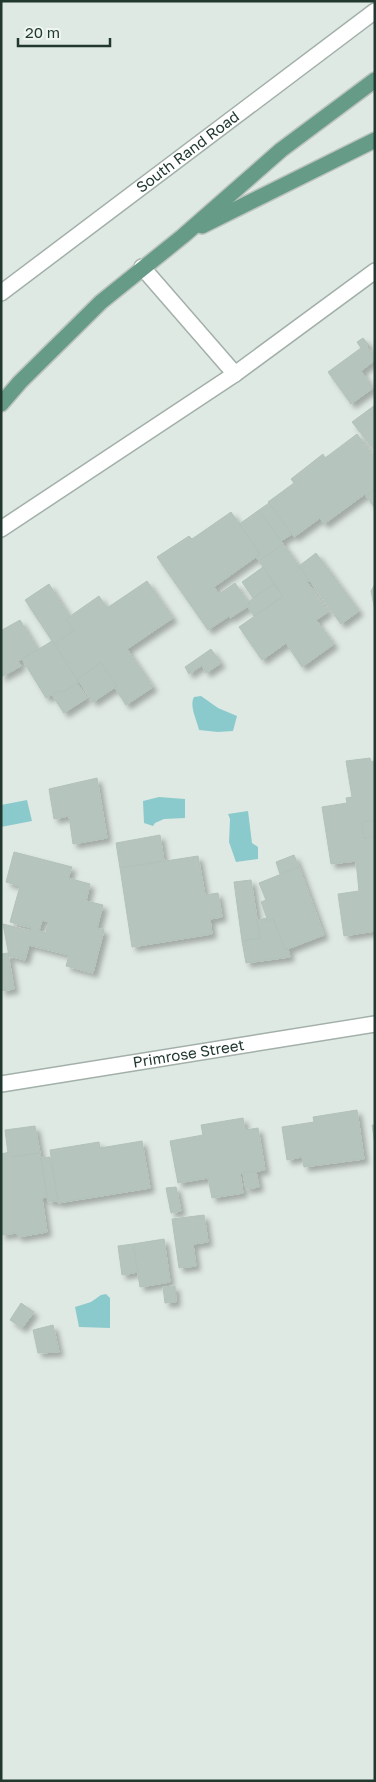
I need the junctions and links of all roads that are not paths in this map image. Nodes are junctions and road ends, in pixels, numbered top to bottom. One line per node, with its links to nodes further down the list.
1 (375, 11): 7 (street, South Rand Road)
2 (375, 80): 4 (main road)
3 (375, 140): 4 (main road)
4 (183, 236): 5 (main road)
5 (142, 267): 8 (street); 9 (main road)
6 (375, 271): 8 (street)
7 (1, 293)
8 (235, 374): 10 (street)
9 (1, 404)
10 (1, 529)
11 (375, 1024): 12 (street, Primrose Street)
12 (1, 1084)

